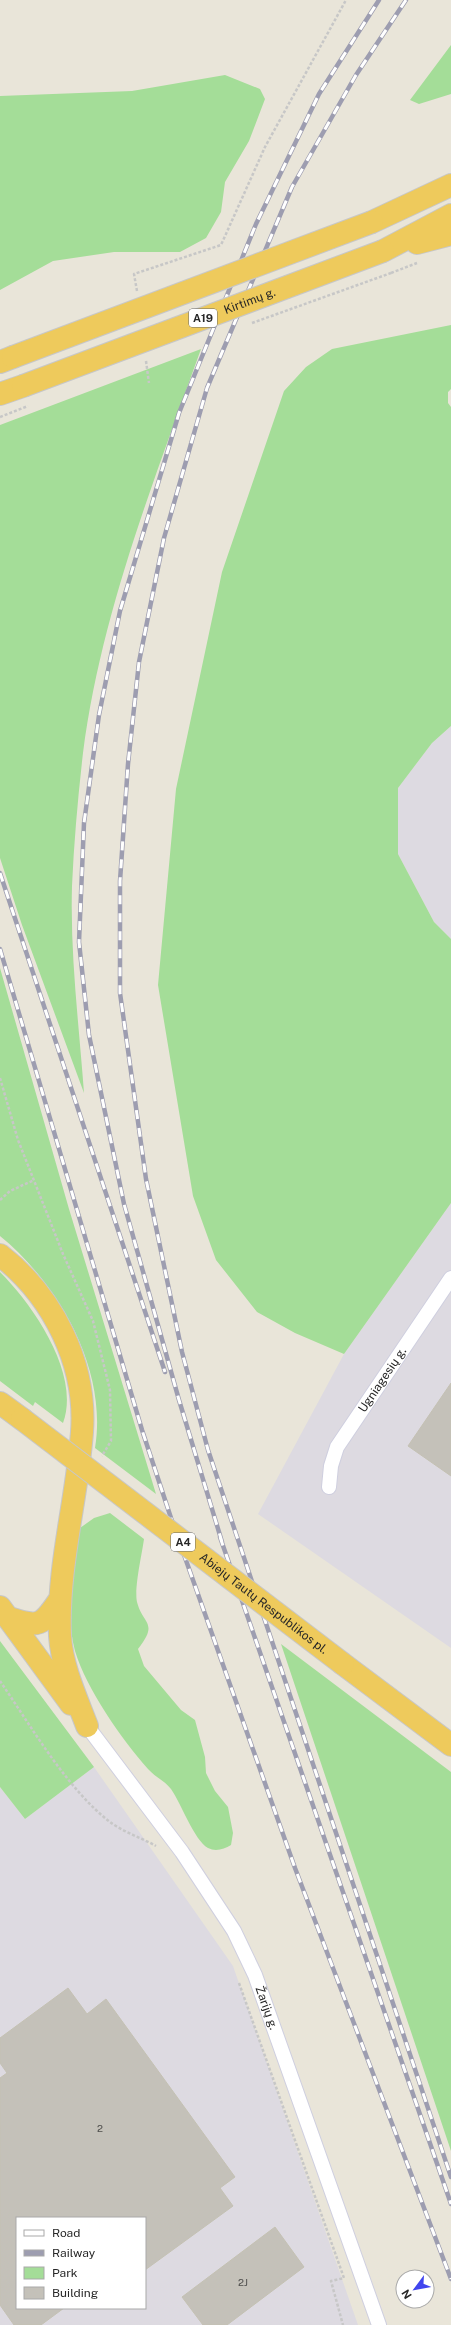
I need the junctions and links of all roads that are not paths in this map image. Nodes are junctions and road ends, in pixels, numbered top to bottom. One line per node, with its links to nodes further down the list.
1 (451, 185): 5 (highway, A19, bridge)
2 (451, 215): 4 (highway, Kirtimų g. / A19)
3 (451, 234): 4 (highway)
4 (387, 249): 6 (highway, Kirtimų g. / A19, bridge)
5 (0, 362)
6 (0, 394)
7 (0, 1255): 11 (highway)
8 (451, 1278): 10 (street, Ugniagesių g.)
9 (0, 1403): 14 (highway, Abiejų Tautų Respublikos pl. / A4, bridge)
10 (329, 1487)
11 (60, 1599): 12 (highway); 13 (highway)
12 (4, 1612): 13 (highway)
13 (87, 1726): 15 (street, Žarijų g.)
14 (451, 1745)
15 (379, 2325)

